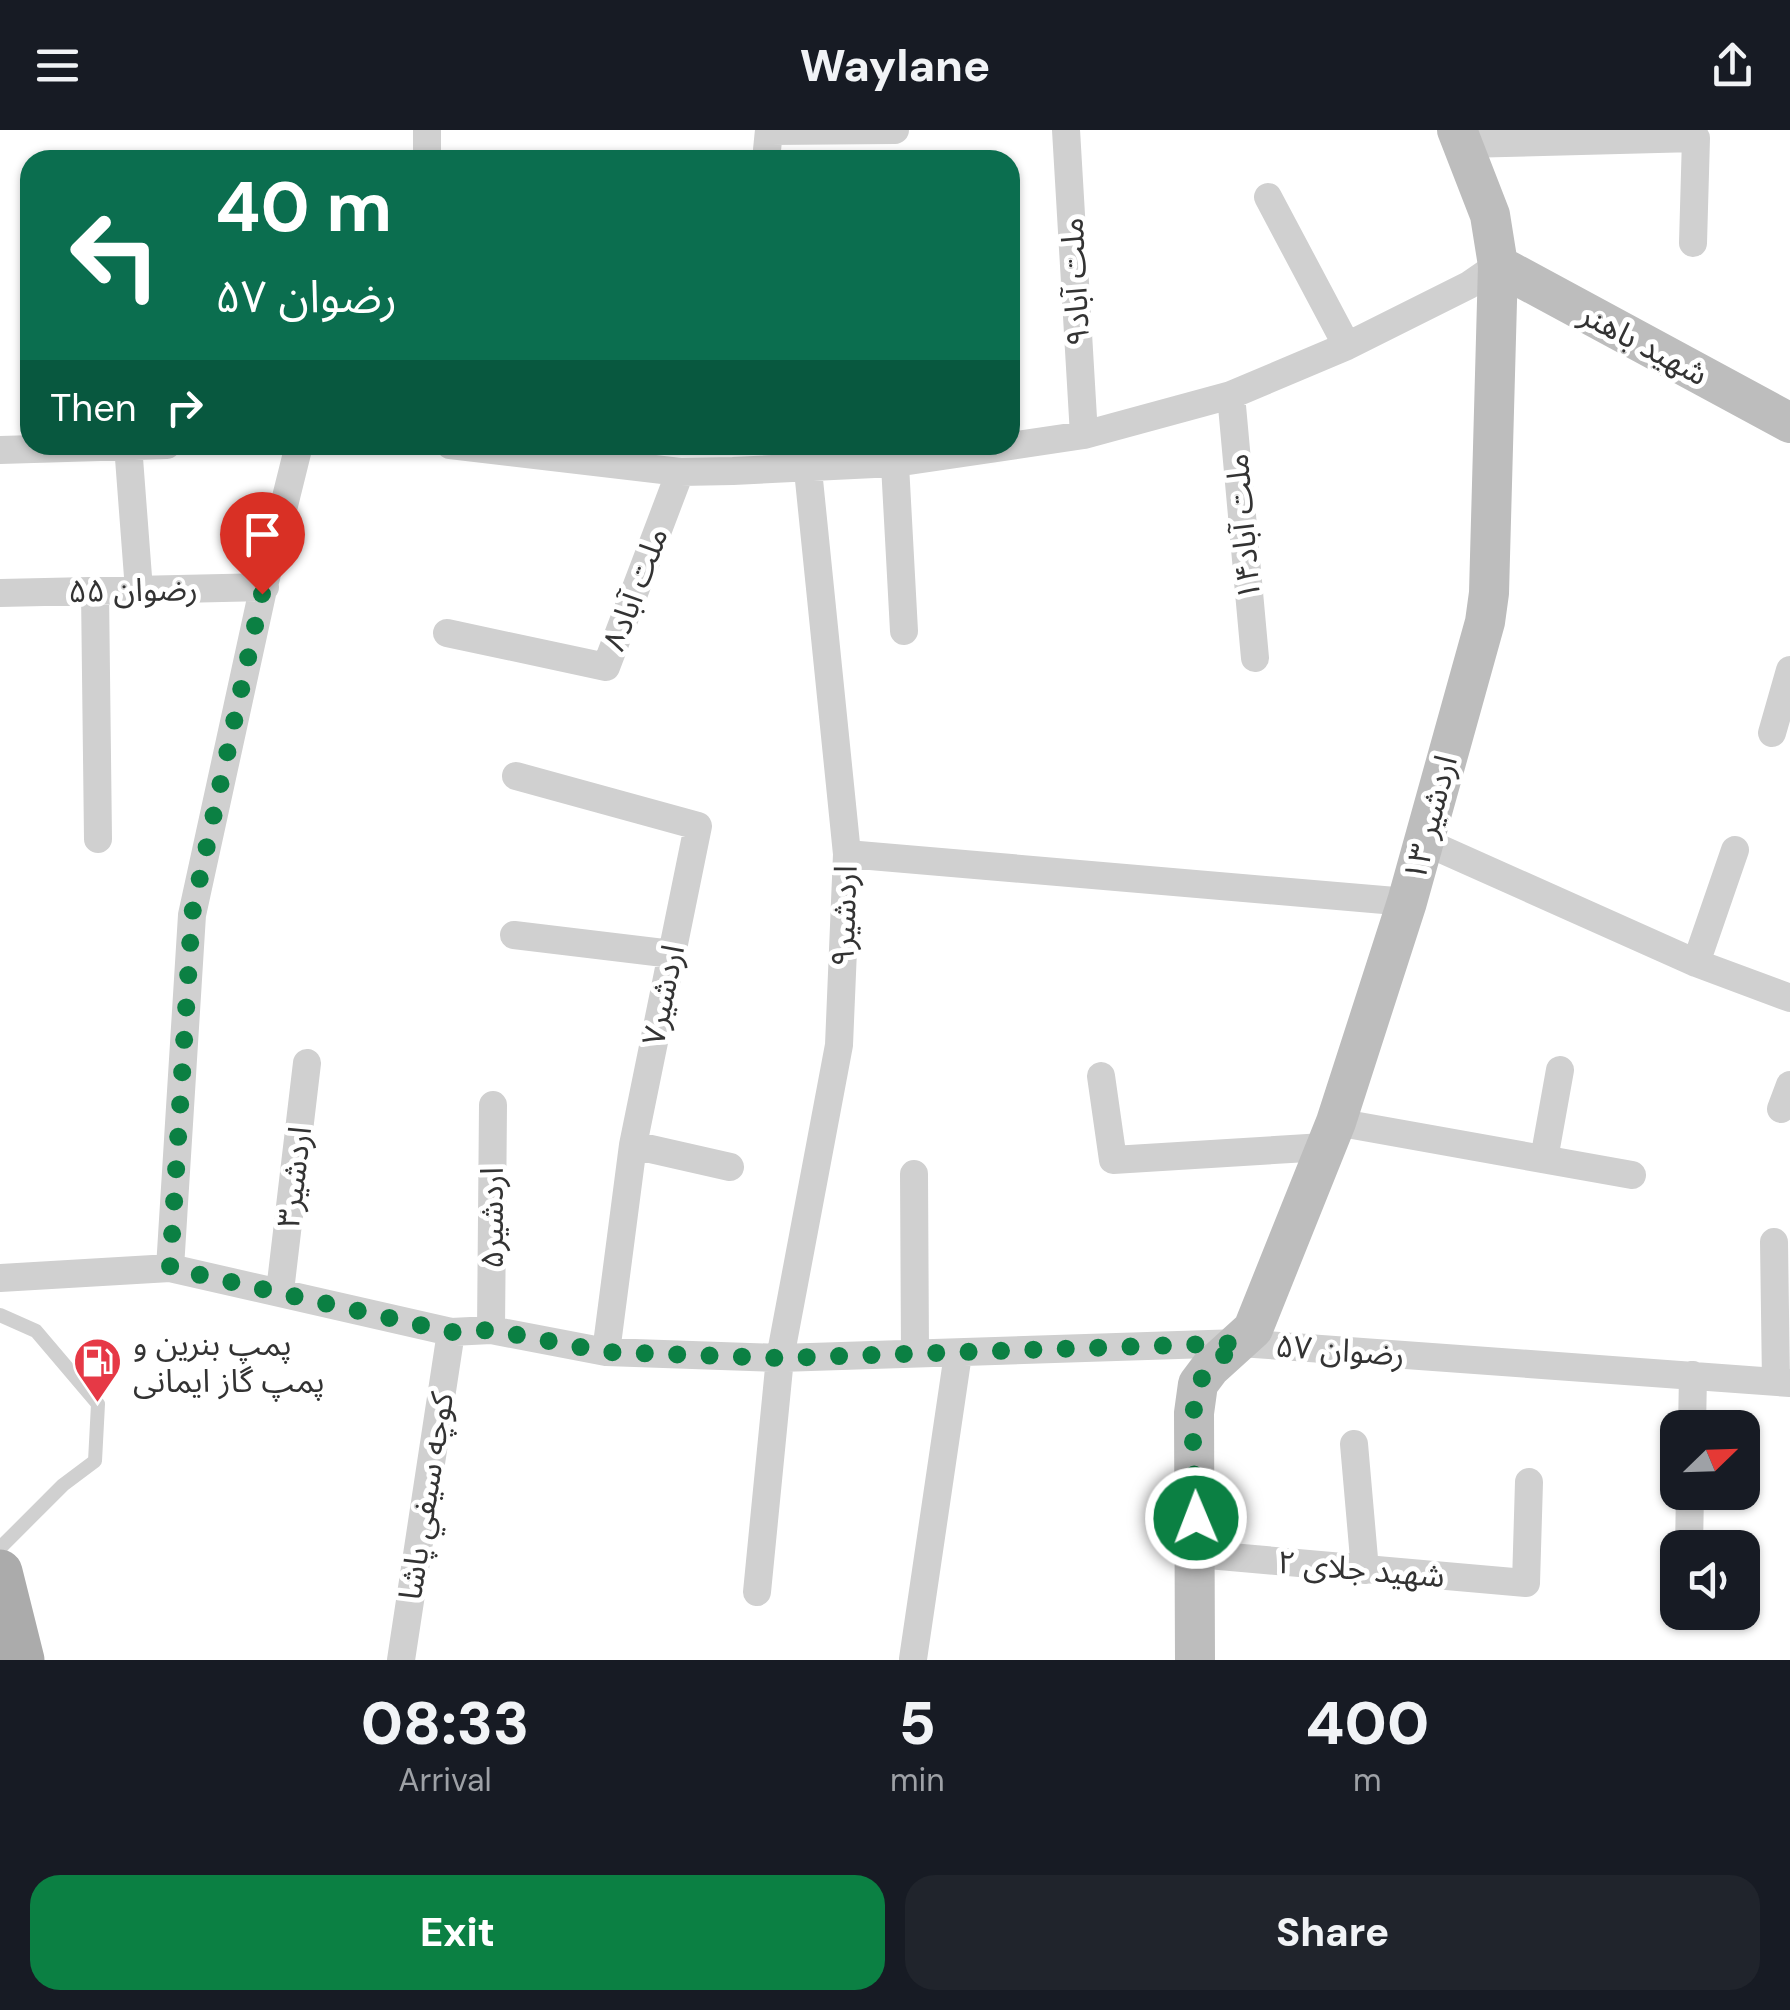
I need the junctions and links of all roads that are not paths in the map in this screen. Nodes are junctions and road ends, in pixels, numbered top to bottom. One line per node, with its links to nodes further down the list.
1 (769, 130): 2 (street)
2 (895, 130)
3 (1066, 130): 11 (street, ملت آباد۹)
4 (1460, 137): 6 (street); 7 (street, اردشیر ۱۳)
5 (1268, 197): 8 (street)
6 (1693, 243)
7 (1498, 264): 8 (street); 10 (street, شهید باهنر); 32 (street, اردشیر ۱۳)
8 (1347, 346): 9 (street)
9 (1232, 395): 11 (street); 27 (street, ملت آباد۱۴)
10 (1790, 423)
11 (1084, 435): 12 (street)
12 (1020, 441)
13 (129, 455): 22 (street)
14 (296, 455): 21 (street)
15 (535, 455): 20 (street)
16 (889, 455): 19 (street)
17 (894, 455): 25 (street)
18 (735, 458): 19 (street); 20 (street)
19 (808, 470): 34 (street, اردشیر۹)
20 (680, 472): 26 (street, ملت آباد۸)
21 (265, 587): 22 (street, رضوان ۵۵); 51 (street)
22 (140, 590): 23 (street, رضوان ۵۵)
23 (95, 591): 24 (street, رضوان ۵۵); 31 (street)
24 (0, 593)
25 (904, 631)
26 (448, 633)
27 (1255, 658)
28 (1790, 670): 29 (street)
29 (1772, 733)
30 (516, 776): 37 (street, اردشیر۷)
31 (98, 839)
32 (1423, 840): 35 (street, اردشیر ۱۳); 38 (street)
33 (1735, 850): 38 (street)
34 (847, 854): 35 (street); 61 (street, اردشیر۹)
35 (1406, 902): 44 (street, اردشیر ۱۳)
36 (514, 935): 37 (street)
37 (672, 954): 45 (street, اردشیر۷)
38 (1696, 963): 39 (street)
39 (1790, 998)
40 (308, 1063): 53 (street, اردشیر۳)
41 (1560, 1070): 46 (street)
42 (1101, 1076): 44 (street)
43 (493, 1106): 55 (street, اردشیر۵)
44 (1330, 1134): 46 (street); 57 (street, اردشیر ۱۳)
45 (632, 1144): 47 (street); 58 (street, اردشیر۷)
46 (1544, 1159): 49 (street)
47 (730, 1167)
48 (914, 1174): 59 (street)
49 (1632, 1175)
50 (1774, 1242): 63 (street)
51 (170, 1268): 52 (street, رضوان ۵۷); 53 (street, رضوان ۵۷)
52 (0, 1278)
53 (280, 1291): 56 (street, رضوان ۵۷)
54 (0, 1315): 67 (lane)
55 (492, 1330): 56 (street, رضوان ۵۷); 58 (street, رضوان ۵۷)
56 (451, 1332): 74 (street, كوچه سيفي پاشا)
57 (1240, 1343): 60 (street, رضوان ۵۷); 62 (street, رضوان ۵۷); 68 (street, اردشیر ۱۳)
58 (606, 1352): 61 (street, رضوان ۵۷)
59 (915, 1352): 60 (street, رضوان ۵۷); 61 (street, رضوان ۵۷)
60 (958, 1354): 72 (street)
61 (780, 1358): 71 (street, اردشیر۹)
62 (1693, 1374): 63 (street, رضوان ۵۷); 64 (street)
63 (1783, 1383)
64 (1692, 1410)
65 (1354, 1444): 69 (street)
66 (1529, 1482): 69 (street, شهید جلای ۲)
67 (0, 1548)
68 (1197, 1554): 69 (street, شهید جلای ۲); 75 (street, اردشیر ۱۳)
69 (1365, 1570)
70 (0, 1572): 73 (main road)
71 (757, 1592)
72 (913, 1659)
73 (22, 1660)
74 (401, 1660)
75 (1195, 1660)

